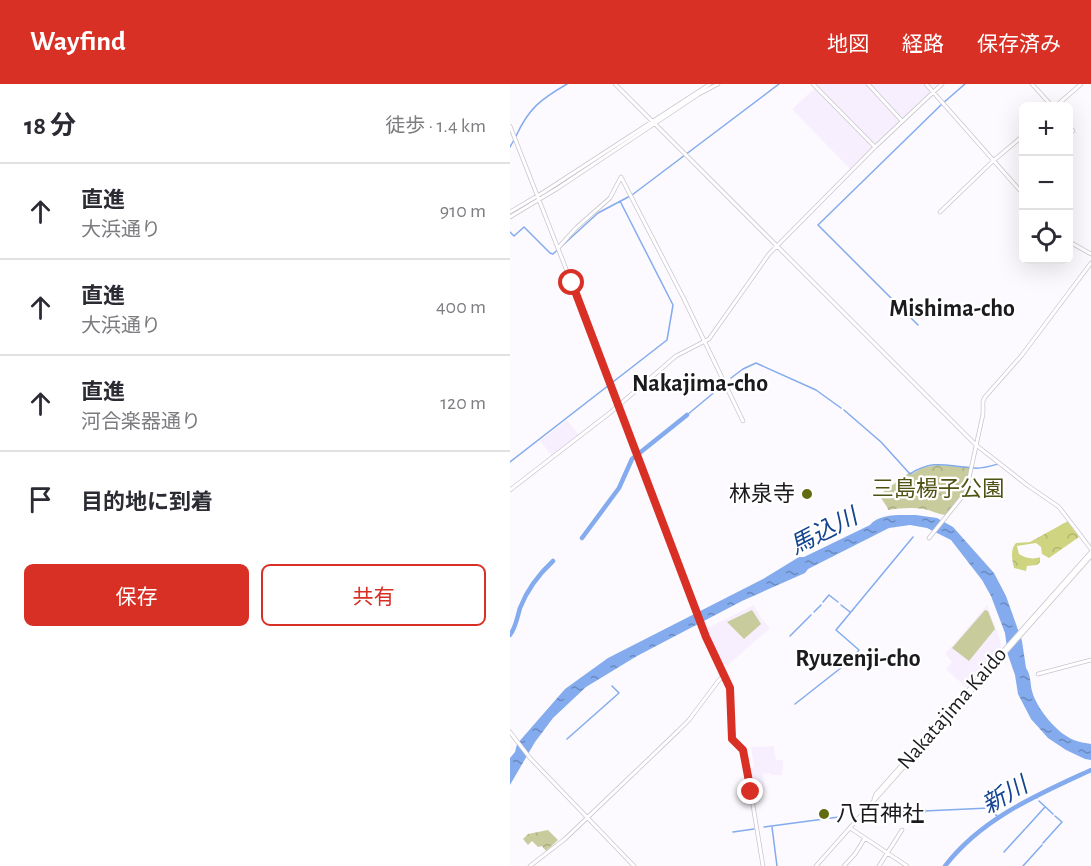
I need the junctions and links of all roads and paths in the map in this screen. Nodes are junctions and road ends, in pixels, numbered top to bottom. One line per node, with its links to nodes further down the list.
1 (615, 84): 14 (street)
2 (710, 84): 14 (street)
3 (718, 84): 14 (street)
4 (813, 84): 17 (street)
5 (868, 84): 13 (street)
6 (926, 84): 10 (street)
7 (942, 84): 10 (street)
8 (1032, 84): 11 (street)
9 (1082, 84): 12 (street)
10 (933, 92): 13 (street); 18 (street)
11 (1050, 102)
12 (1059, 102)
13 (902, 121): 17 (street)
14 (654, 122): 20 (street); 25 (street)
15 (510, 126): 20 (street)
16 (1019, 138): 18 (street)
17 (875, 147): 25 (street)
18 (993, 161): 19 (street); 22 (street)
19 (1019, 190)
20 (538, 198): 21 (street); 23 (street); 26 (street)
21 (510, 212)
22 (940, 212)
23 (510, 217)
24 (1073, 244): 27 (street)
25 (777, 246): 29 (street); 32 (street)
26 (558, 248): 29 (street); 30 (street)
27 (1091, 254)
28 (1091, 263): 32 (street)
29 (704, 341): 30 (street); 31 (street)
30 (618, 406): 33 (street); 38 (street)
31 (743, 421)
32 (976, 445): 34 (street); 35 (street)
33 (510, 490)
34 (929, 537)
35 (1091, 552): 41 (street, Nakatajima Kaido)
36 (1091, 660): 37 (street)
37 (1038, 674)
38 (725, 675): 40 (street); 47 (street)
39 (510, 732): 40 (street)
40 (587, 818): 45 (street); 46 (street)
41 (850, 828): 43 (street); 48 (street, Nakatajima Kaido)
42 (903, 830): 44 (street)
43 (865, 838): 44 (street); 49 (street)
44 (887, 853): 50 (street); 51 (street)
45 (530, 866)
46 (634, 866)
47 (763, 866)
48 (816, 866)
49 (844, 866)
50 (879, 866)
51 (907, 866)

